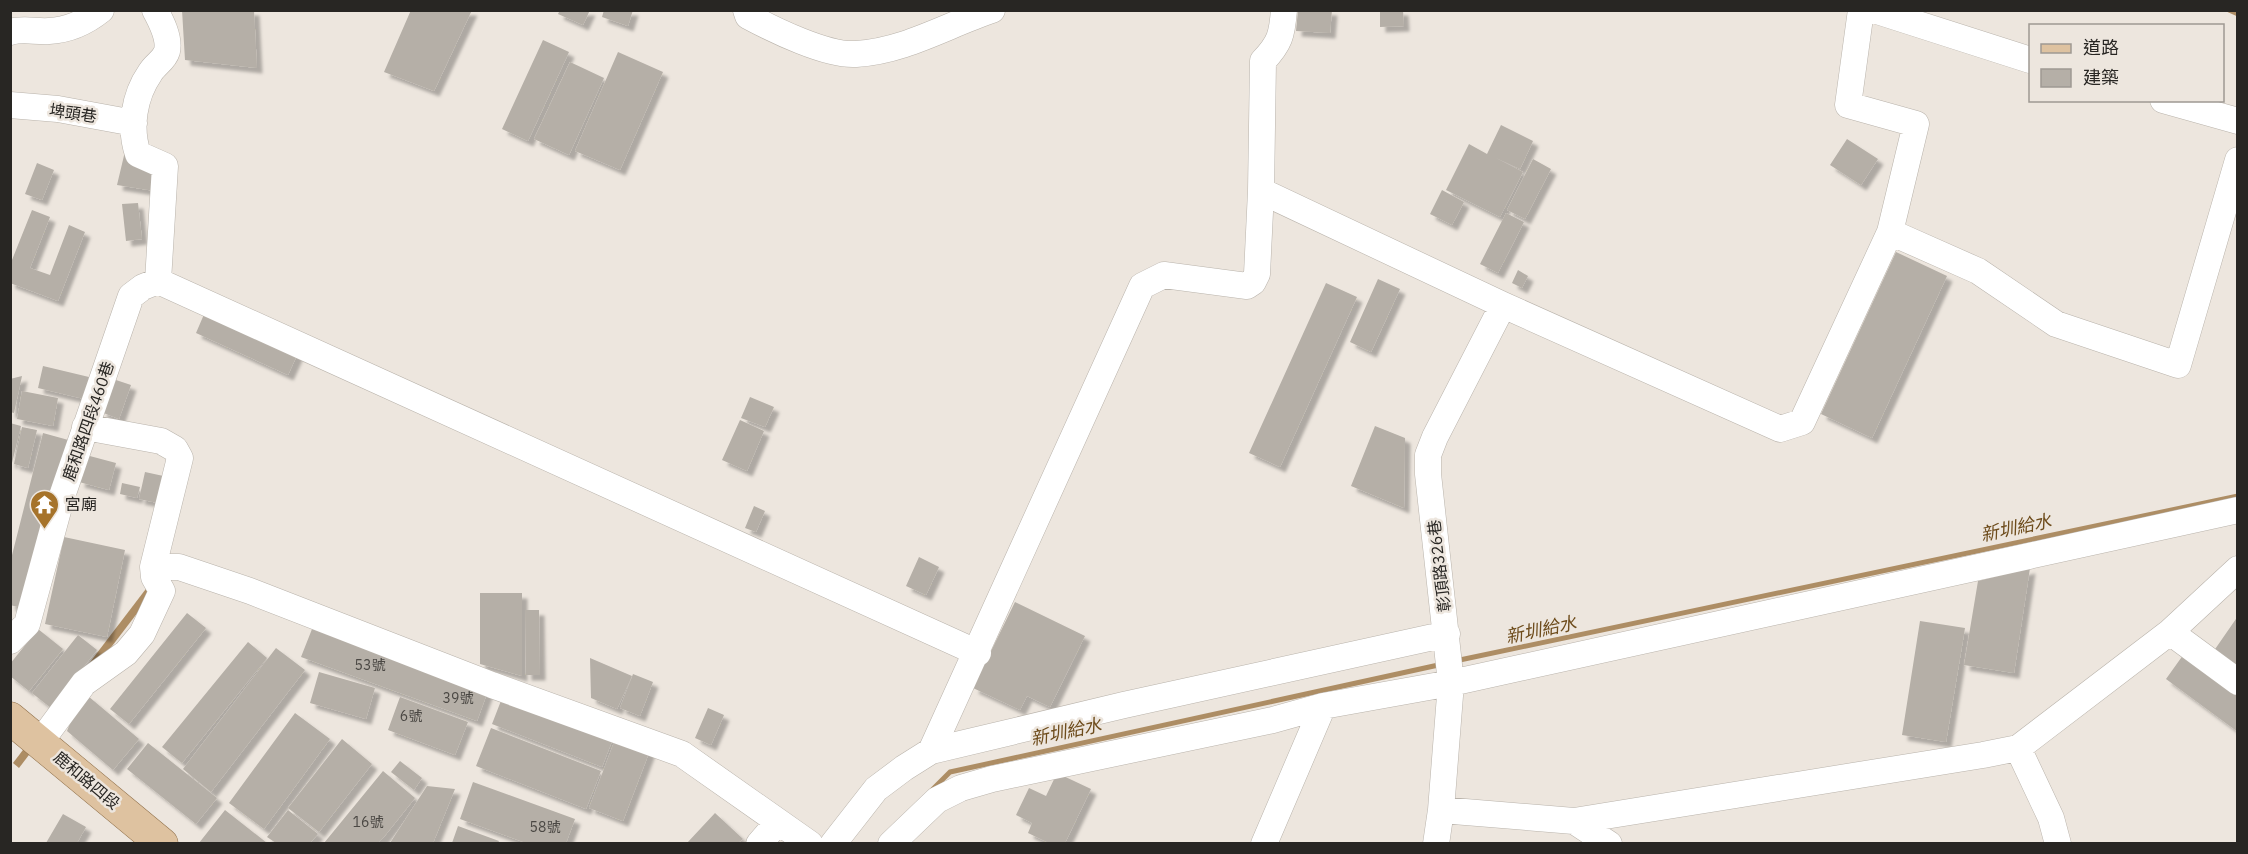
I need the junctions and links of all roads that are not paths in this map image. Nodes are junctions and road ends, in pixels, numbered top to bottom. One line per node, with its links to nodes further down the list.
1 (101, 10): 8 (street)
2 (155, 10): 13 (street)
3 (746, 10): 4 (street)
4 (992, 10)
5 (1284, 10): 15 (street)
6 (1861, 10): 16 (street)
7 (1874, 10): 9 (street)
8 (10, 32)
9 (2029, 59)
10 (2170, 102): 12 (street)
11 (10, 105): 13 (street, 埤頭巷)
12 (2238, 121)
13 (134, 123): 17 (street)
14 (2238, 160): 16 (street)
15 (1261, 191): 18 (street); 25 (street)
16 (1890, 232): 18 (street)
17 (158, 281): 19 (street, 鹿和路四段460巷); 25 (street)
18 (1503, 305): 26 (street, 彰頂路326巷)
19 (85, 427): 21 (street); 24 (street, 鹿和路四段460巷)
20 (2238, 510): 26 (street)
21 (153, 567): 30 (street); 35 (street)
22 (2238, 569): 23 (street)
23 (2170, 633): 27 (street); 31 (street)
24 (10, 641)
25 (978, 653): 32 (street)
26 (1449, 661): 28 (street); 32 (street); 33 (street, 彰頂路326巷)
27 (2238, 682)
28 (1323, 706): 40 (street); 41 (street)
29 (10, 718): 30 (main road, 鹿和路四段)
30 (40, 741): 36 (main road, 鹿和路四段)
31 (2018, 748): 34 (street); 44 (street)
32 (932, 751): 39 (street)
33 (1441, 810): 34 (street); 42 (street, 彰頂路326巷)
34 (1574, 821): 43 (street)
35 (778, 822): 37 (street); 38 (street)
36 (162, 843)
37 (759, 843)
38 (810, 843)
39 (833, 843)
40 (891, 843)
41 (1264, 843)
42 (1436, 843)
43 (1609, 843)
44 (2058, 843)

